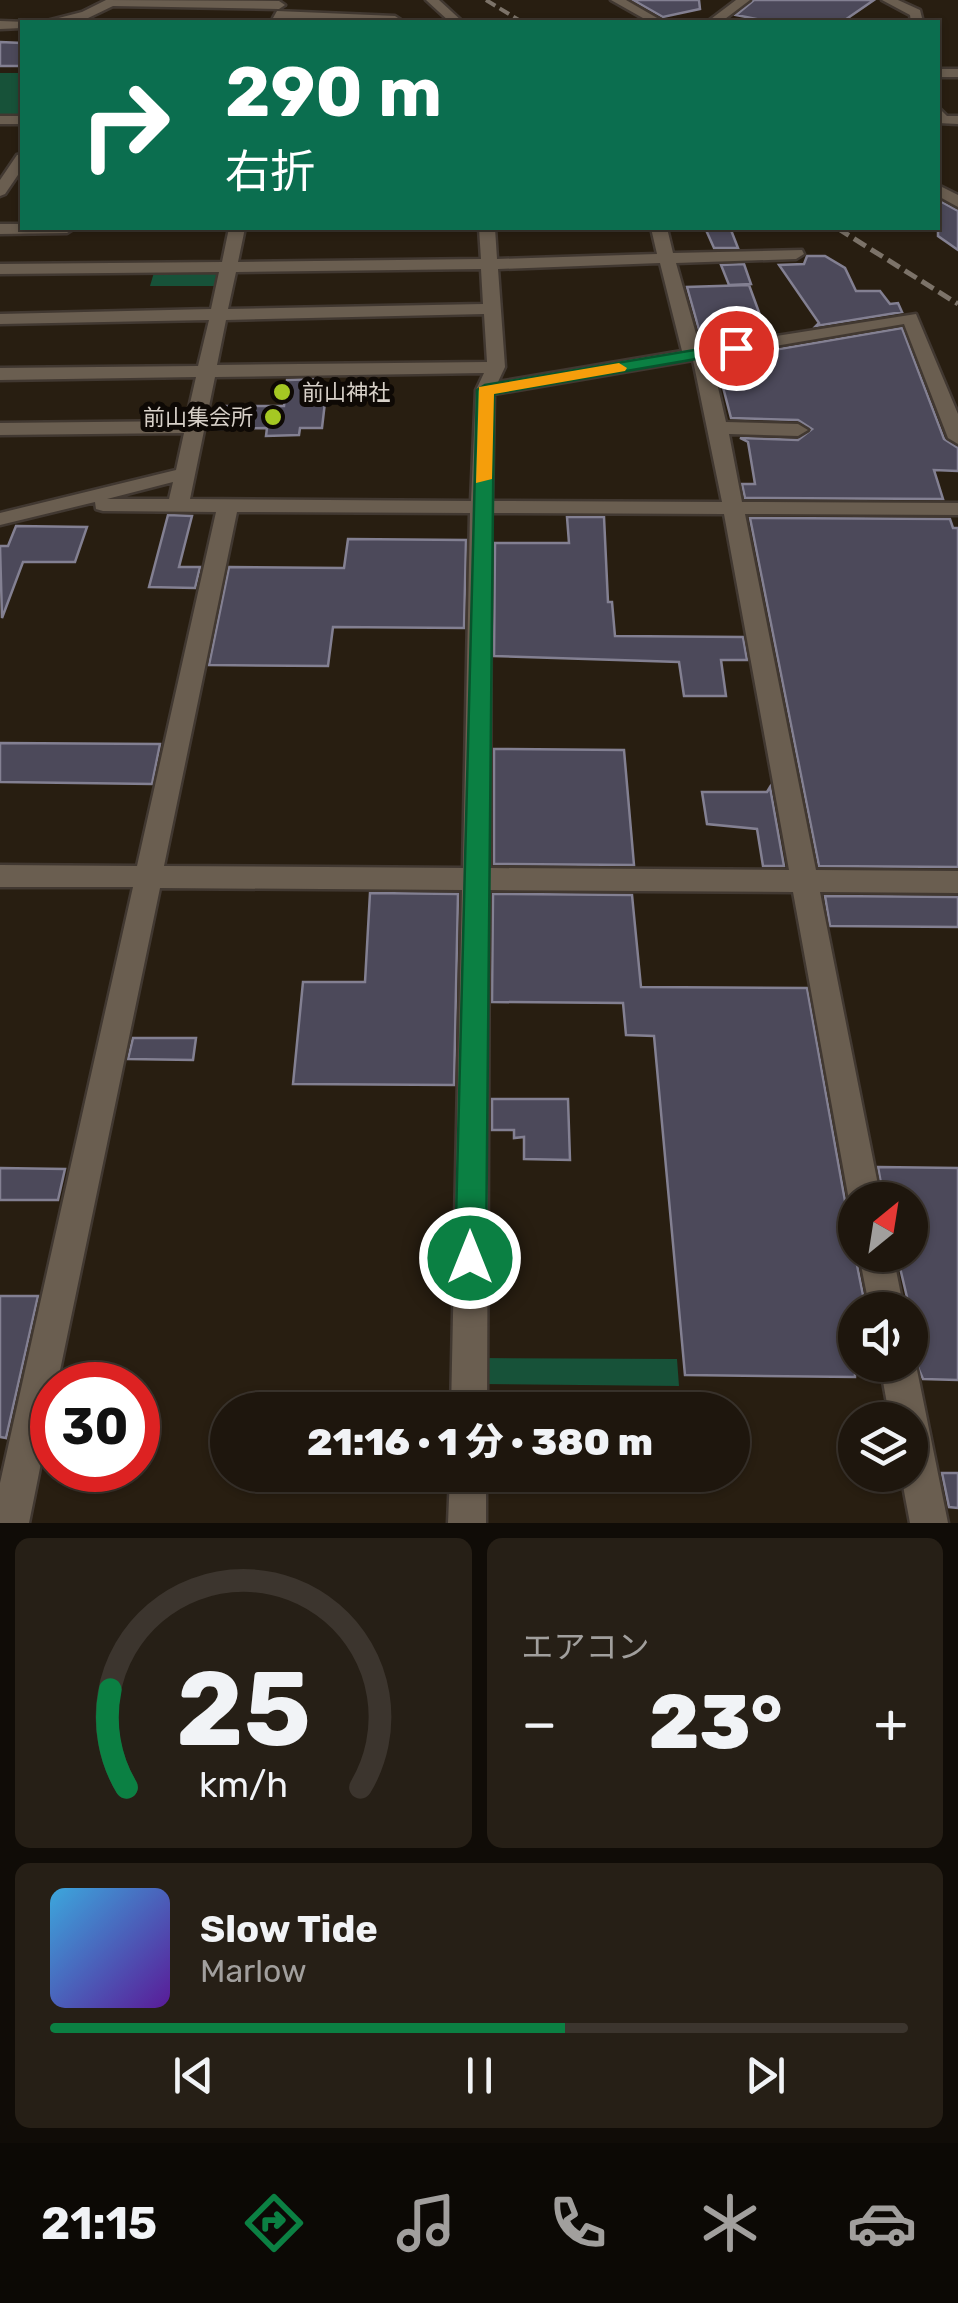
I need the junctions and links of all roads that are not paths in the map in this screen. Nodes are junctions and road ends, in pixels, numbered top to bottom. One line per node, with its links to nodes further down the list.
1 (432, 0): 9 (street)
2 (618, 0): 10 (street)
3 (744, 0): 11 (street)
4 (888, 0): 12 (street)
5 (113, 1): 6 (street); 7 (street)
6 (278, 10): 8 (street)
7 (60, 20)
8 (375, 20)
9 (455, 20)
10 (654, 20)
11 (717, 20)
12 (917, 20)
13 (20, 161): 14 (street)
14 (0, 191)
15 (237, 230): 21 (street)
16 (487, 230): 20 (street)
17 (660, 230): 19 (street)
18 (796, 254): 19 (street)
19 (667, 258): 20 (street); 26 (street)
20 (490, 264): 21 (street); 23 (street)
21 (230, 266): 22 (street); 24 (street)
22 (0, 269)
23 (492, 309): 24 (street); 27 (street)
24 (220, 315): 25 (street); 28 (street)
25 (0, 320)
26 (697, 354): 30 (street); 32 (street); 35 (street)
27 (496, 367): 28 (street); 30 (street)
28 (209, 371): 29 (street); 31 (street)
29 (0, 374)
30 (485, 390): 40 (street)
31 (196, 427): 33 (street); 36 (street)
32 (717, 428): 34 (street); 41 (street)
33 (0, 429)
34 (798, 430)
35 (958, 438)
36 (186, 473): 37 (street); 38 (street)
37 (63, 504): 38 (street); 43 (street)
38 (178, 505): 39 (street)
39 (228, 506): 40 (street); 48 (street)
40 (482, 507): 41 (street); 47 (street)
41 (732, 509): 42 (street); 49 (street)
42 (958, 509)
43 (23, 515): 44 (street); 45 (street)
44 (0, 518)
45 (0, 530)
46 (0, 876): 48 (street)
47 (475, 877): 48 (street); 49 (street); 52 (street)
48 (146, 878): 55 (street)
49 (802, 880): 50 (street); 51 (street)
50 (958, 882)
51 (861, 1182)
52 (468, 1392)
53 (468, 1492): 56 (street)
54 (922, 1492): 57 (street)
55 (10, 1523)
56 (467, 1523)
57 (928, 1523)

